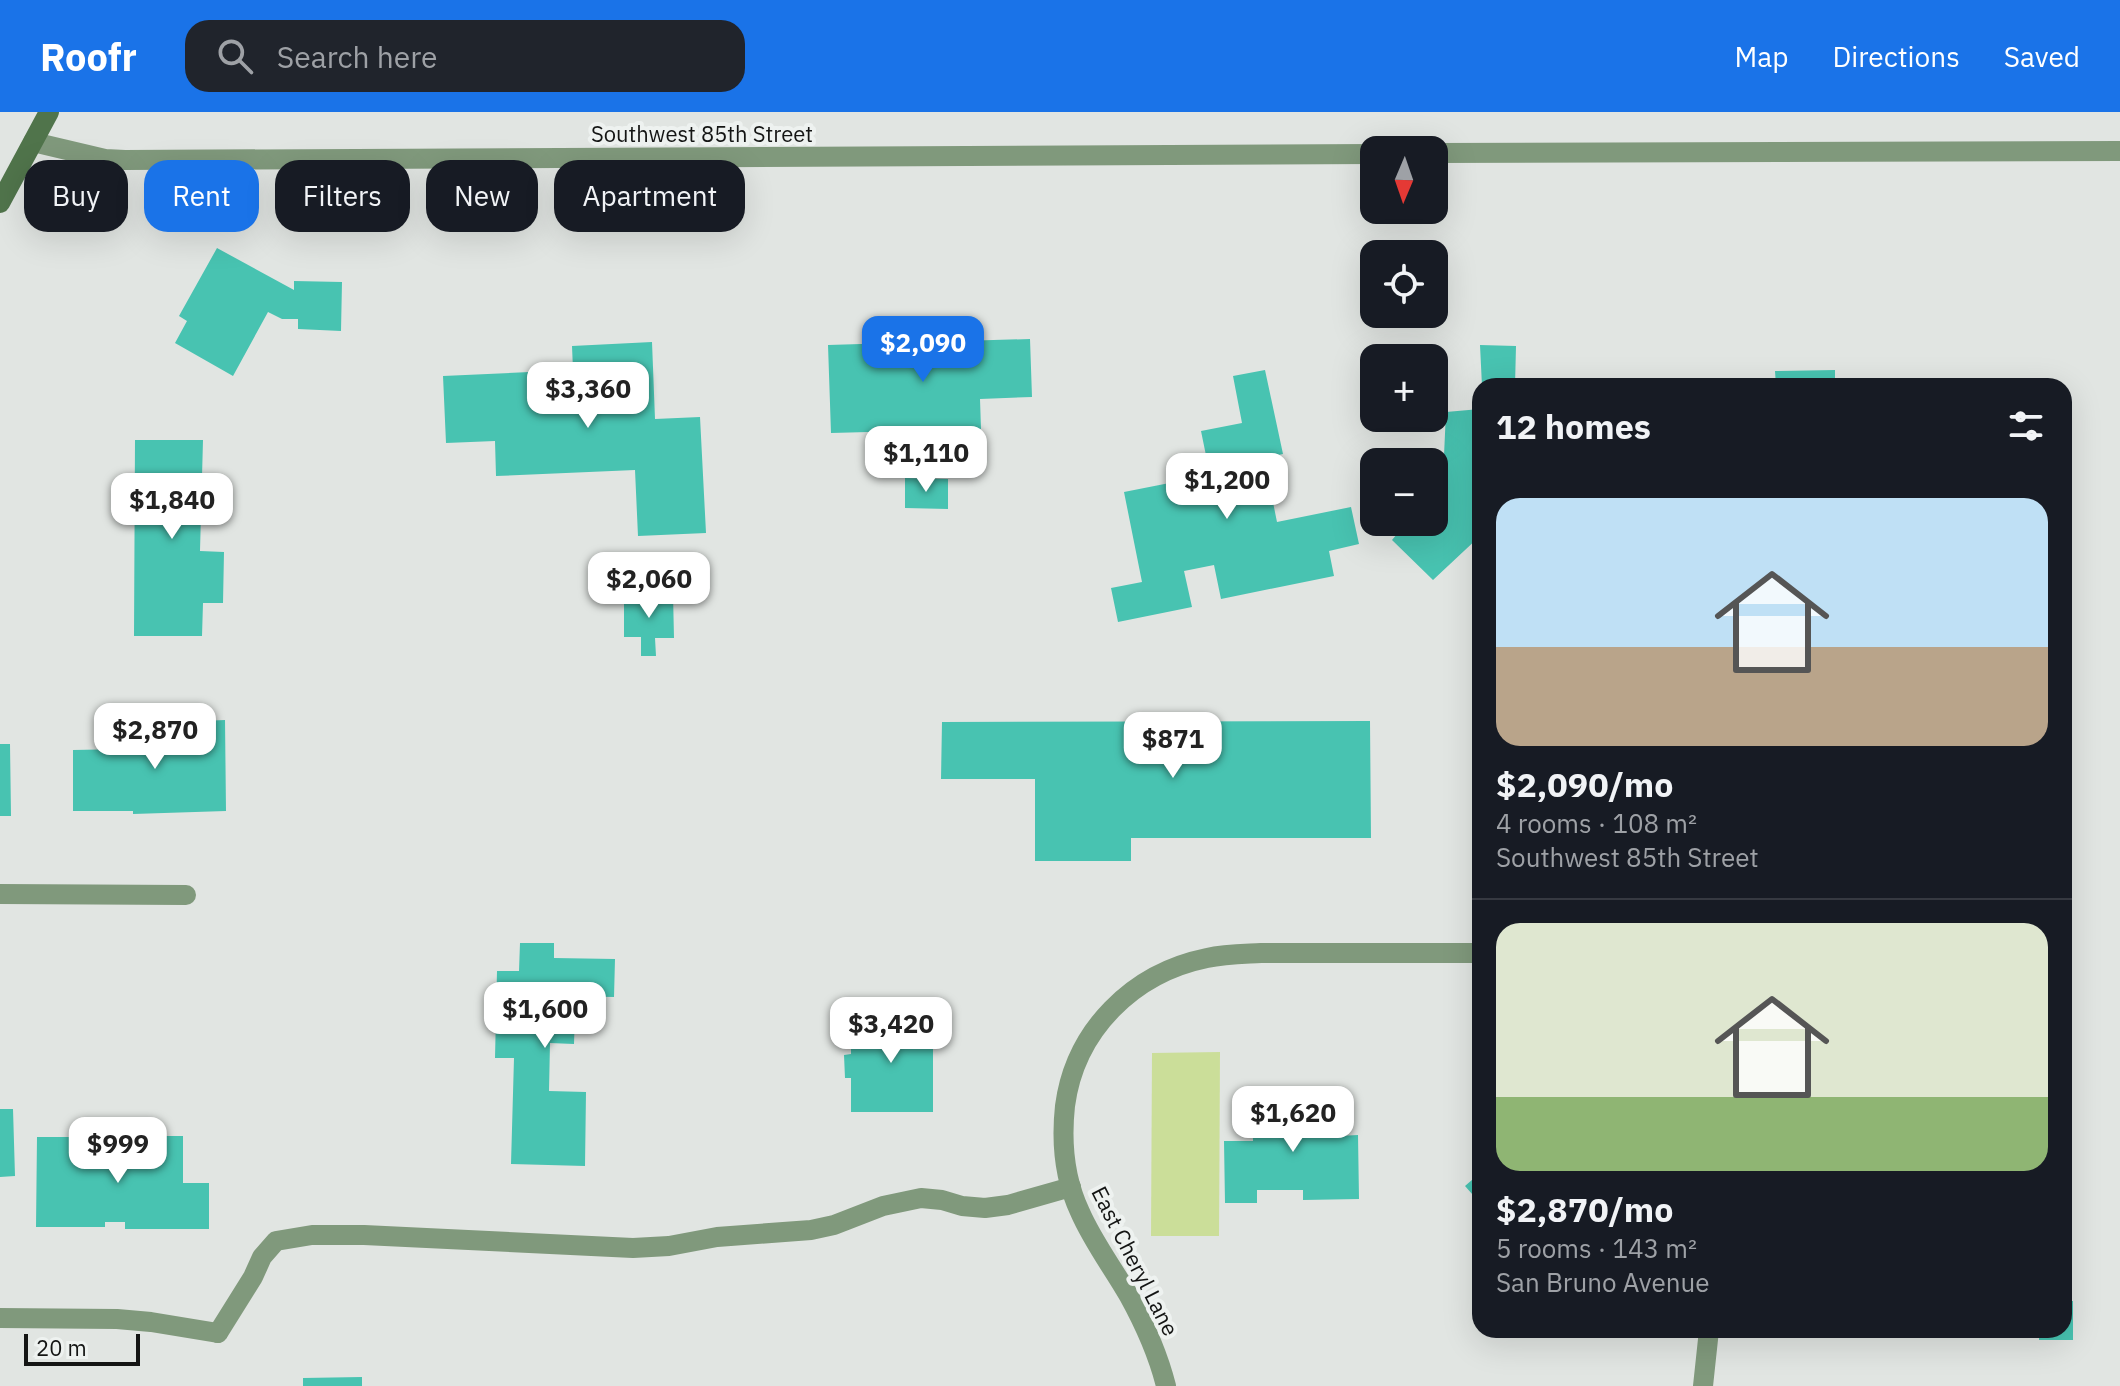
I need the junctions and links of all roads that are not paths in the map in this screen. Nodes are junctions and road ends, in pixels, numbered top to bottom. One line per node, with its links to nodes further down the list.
1 (49, 112): 2 (main road)
2 (33, 142): 5 (street, Southwest 85th Street); 6 (main road)
3 (2120, 151): 4 (street)
4 (1448, 153)
5 (1360, 154)
6 (0, 203)
7 (0, 894): 8 (street)
8 (186, 895)
9 (1472, 953): 10 (street, East Cheryl Lane)
10 (1071, 1187): 11 (street); 13 (street, East Cheryl Lane)
11 (0, 1318)
12 (1708, 1338): 14 (street)
13 (1166, 1386)
14 (1703, 1386)

